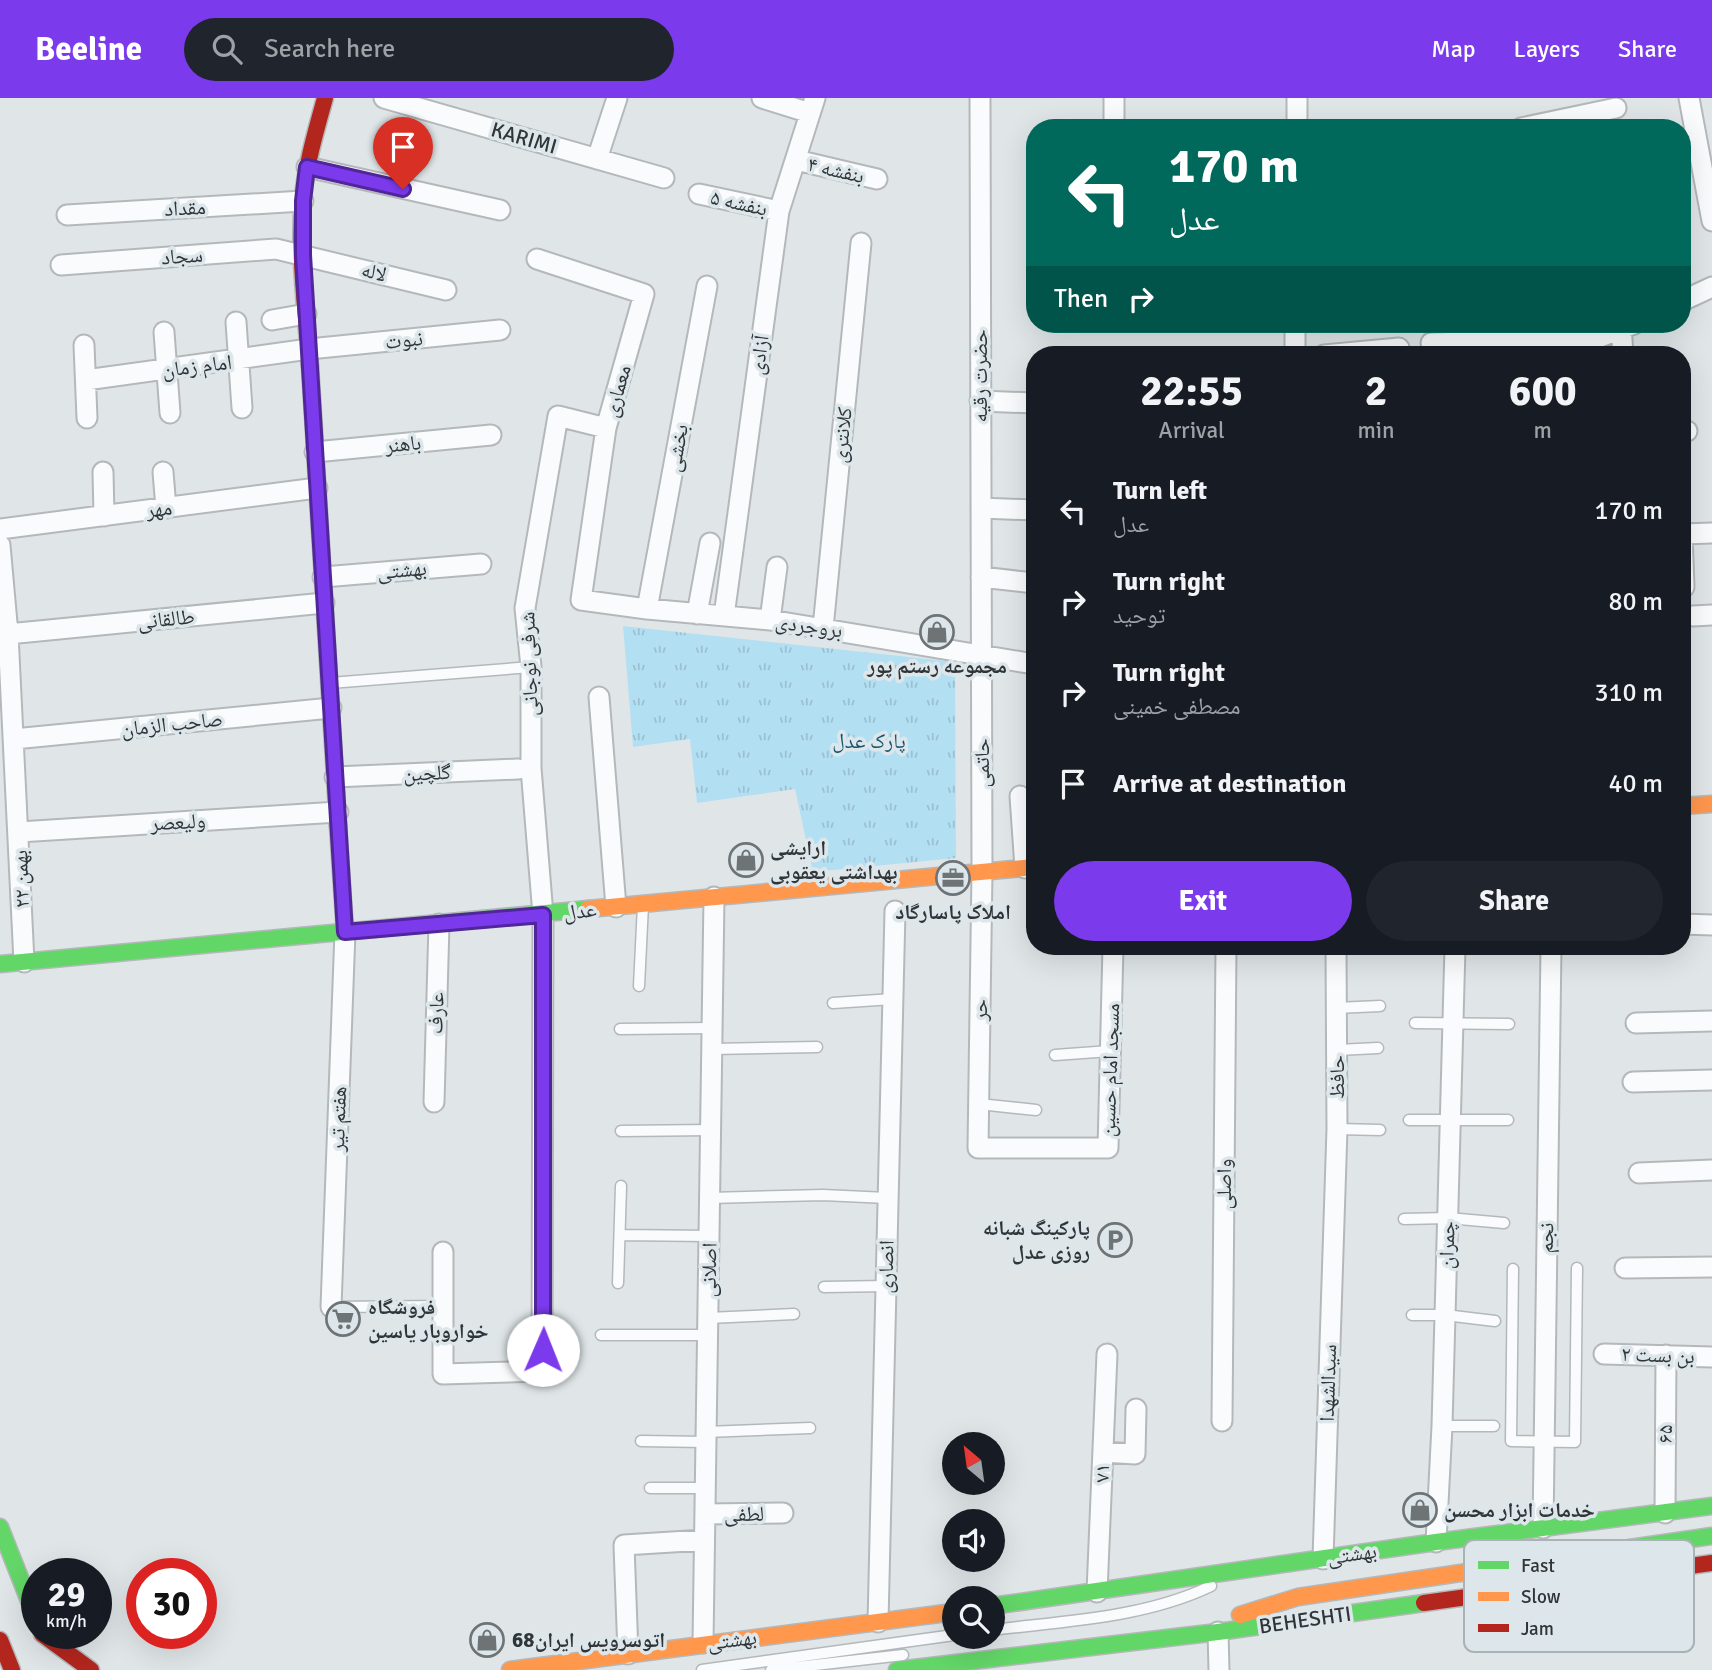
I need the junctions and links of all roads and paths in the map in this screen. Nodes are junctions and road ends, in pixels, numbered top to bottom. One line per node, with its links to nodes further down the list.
1 (325, 98): 17 (main road)
2 (384, 98): 15 (street, KARIMI)
3 (617, 98): 15 (street)
4 (762, 98): 9 (street)
5 (980, 98): 48 (street, حضرت رقیه)
6 (1114, 98): 12 (street)
7 (1297, 98): 13 (street)
8 (1689, 98): 25 (street)
9 (813, 105): 16 (street, آزادی)
10 (1616, 108): 11 (street)
11 (1583, 113): 14 (street)
12 (1114, 119)
13 (1297, 119)
14 (1558, 119)
15 (597, 159): 18 (street, KARIMI)
16 (796, 160): 19 (street, بنفشه ۴); 23 (street, آزادی)
17 (307, 167): 21 (main road); 22 (street)
18 (664, 178)
19 (877, 179)
20 (699, 194): 23 (street, بنفشه ۵)
21 (303, 201): 24 (street, مقداد); 27 (main road)
22 (500, 210)
23 (779, 211): 77 (street, آزادی)
24 (67, 215)
25 (1712, 220)
26 (860, 243): 79 (street, کلانتری)
27 (303, 255): 29 (street, سجاد); 32 (street, لاله); 34 (main road)
28 (537, 259): 53 (street, معماری)
29 (61, 265)
30 (707, 286): 75 (street, بخشی)
31 (1712, 287): 33 (street)
32 (446, 290)
33 (1691, 297)
34 (306, 314): 35 (street); 44 (main road)
35 (272, 320)
36 (236, 322): 45 (street)
37 (500, 330): 44 (street, نبوت)
38 (164, 332): 46 (street)
39 (1609, 333): 43 (street)
40 (1431, 343): 42 (street)
41 (84, 345): 47 (street)
42 (1476, 346)
43 (1524, 346)
44 (309, 349): 45 (street, امام زمان); 55 (main road)
45 (239, 360): 46 (street, امام زمان); 50 (street)
46 (166, 370): 47 (street, امام زمان); 51 (street)
47 (86, 380): 52 (street)
48 (980, 401): 49 (street); 60 (street, حضرت رقیه)
49 (1026, 403)
50 (242, 408)
51 (170, 413)
52 (87, 418)
53 (606, 428): 73 (street, معماری); 83 (street, شرفی نوجانی)
54 (491, 435): 55 (street, باهنر)
55 (315, 452): 58 (main road)
56 (103, 472): 62 (street)
57 (163, 472): 59 (street)
58 (317, 488): 59 (street, مهر); 70 (main road)
59 (166, 508): 62 (street, مهر)
60 (981, 508): 61 (street); 71 (street, حضرت رقیه)
61 (1026, 509)
62 (104, 516): 63 (street, مهر)
63 (0, 529)
64 (1712, 533): 65 (street)
65 (1691, 534)
66 (710, 543): 76 (street)
67 (0, 545): 80 (street, ۲۲ بهمن)
68 (481, 564): 70 (street, بهشتی)
69 (777, 567): 78 (street)
70 (323, 577): 74 (main road)
71 (981, 577): 72 (street); 81 (street, حضرت رقیه)
72 (1026, 582)
73 (581, 600): 75 (street, بروجردی)
74 (324, 603): 80 (street, طالقانی); 84 (main road)
75 (647, 609): 76 (street, بروجردی)
76 (697, 614): 77 (street, بروجردی)
77 (724, 616): 78 (street, بروجردی)
78 (770, 620): 79 (street, بروجردی)
79 (823, 628): 81 (street, بروجردی)
80 (8, 634): 87 (street, ۲۲ بهمن)
81 (981, 654): 82 (street, بروجردی); 97 (street, حاتمی)
82 (1026, 662)
83 (531, 667): 84 (lane); 102 (street, شرفی نوجانی)
84 (330, 683): 86 (main road)
85 (599, 697): 100 (street)
86 (331, 708): 87 (street, صاحب الزمان); 89 (main road)
87 (14, 739): 94 (street, ۲۲ بهمن)
88 (518, 769): 89 (street, گلچین)
89 (335, 777): 93 (main road)
90 (1020, 796): 95 (street)
91 (1712, 804): 92 (main road)
92 (1691, 805)
93 (338, 813): 94 (street, ولیعصر); 106 (main road)
94 (19, 832): 112 (street, ۲۲ بهمن)
95 (1026, 839)
96 (1026, 868): 97 (main road, عدل)
97 (982, 872): 98 (main road, عدل); 135 (street, حر)
98 (714, 897): 99 (main road, عدل); 124 (street, اصلانی)
99 (643, 904): 100 (main road, عدل); 114 (lane)
100 (615, 906): 102 (main road, عدل)
101 (895, 911): 115 (street, انصاری)
102 (543, 915): 103 (main road, عدل); 164 (street, شرفی نوجانی)
103 (439, 924): 106 (main road, عدل); 134 (street, عارف)
104 (1691, 924): 105 (street)
105 (1712, 925)
106 (345, 932): 112 (main road, عدل); 165 (street, هفتم تیر)
107 (1113, 955): 130 (street, مسجد امام حسین)
108 (1226, 955): 177 (street, واصلی)
109 (1336, 955): 118 (street, حافظ)
110 (1455, 955): 122 (street, چمران)
111 (1551, 955): 183 (street, نجم)
112 (24, 962): 113 (main road, عدل)
113 (0, 964)
114 (639, 986)
115 (893, 999): 116 (lane); 149 (street, انصاری)
116 (833, 1003)
117 (1380, 1006): 118 (lane)
118 (1336, 1008): 129 (street, حافظ)
119 (1712, 1021): 121 (street)
120 (1415, 1023): 122 (lane)
121 (1636, 1023)
122 (1453, 1024): 123 (lane); 139 (street, چمران)
123 (1509, 1024)
124 (712, 1028): 125 (lane); 128 (street, اصلانی)
125 (620, 1029)
126 (817, 1047): 128 (lane)
127 (1378, 1048): 129 (lane)
128 (712, 1049): 141 (street, اصلانی)
129 (1336, 1050): 140 (street, حافظ)
130 (1110, 1051): 131 (lane); 144 (street, مسجد امام حسین)
131 (1055, 1055)
132 (1712, 1080): 133 (street)
133 (1633, 1082)
134 (434, 1102)
135 (979, 1104): 136 (lane); 144 (street, حر)
136 (1036, 1110)
137 (1409, 1120): 139 (lane)
138 (1507, 1120): 139 (lane)
139 (1450, 1121): 151 (street, چمران)
140 (1337, 1129): 142 (lane); 150 (street, حافظ)
141 (711, 1130): 143 (lane); 148 (street, اصلانی)
142 (1380, 1130)
143 (621, 1131)
144 (978, 1148)
145 (1712, 1170): 146 (street)
146 (1639, 1173)
147 (621, 1186): 154 (lane)
148 (710, 1198): 149 (lane); 155 (street, اصلانی)
149 (887, 1198): 162 (street, انصاری)
150 (1334, 1208): 197 (street, سیدالشهدا)
151 (1448, 1218): 152 (lane); 153 (lane); 168 (street, چمران)
152 (1404, 1219)
153 (1504, 1223)
154 (620, 1235): 155 (lane); 161 (lane)
155 (709, 1236): 170 (street, اصلانی)
156 (443, 1252): 164 (street)
157 (1712, 1267): 159 (street)
158 (1577, 1268): 183 (lane)
159 (1625, 1268)
160 (1513, 1269): 183 (lane)
161 (618, 1283)
162 (886, 1286): 163 (lane); 205 (street, انصاری)
163 (824, 1287)
164 (443, 1306): 165 (lane)
165 (331, 1307)
166 (794, 1314): 170 (lane)
167 (1412, 1315): 168 (lane)
168 (1445, 1315): 169 (lane); 178 (street, چمران)
169 (1495, 1321)
170 (708, 1327): 171 (lane); 181 (street, اصلانی)
171 (601, 1335)
172 (1107, 1354): 184 (street, ۷۱)
173 (1604, 1354): 174 (street, بن بست ۲)
174 (1665, 1355): 175 (street, بن بست ۲); 189 (street, ۶۵)
175 (1712, 1357)
176 (1136, 1409): 184 (street)
177 (1222, 1421)
178 (1442, 1426): 179 (lane); 196 (street, چمران)
179 (1494, 1426)
180 (810, 1428): 181 (lane)
181 (706, 1437): 182 (lane); 186 (street, اصلانی)
182 (641, 1441)
183 (1544, 1441): 192 (street, نجم)
184 (1103, 1452): 201 (street, ۷۱)
185 (650, 1488): 186 (lane)
186 (705, 1488): 190 (street, اصلانی)
187 (1712, 1506): 189 (main road, بهشتى)
188 (783, 1513): 190 (street, لطفی)
189 (1665, 1513): 192 (main road, بهشتى)
190 (705, 1514): 194 (street, اصلانی)
191 (0, 1527): 200 (main road)
192 (1543, 1528): 196 (main road, بهشتى)
193 (1712, 1536): 195 (main road)
194 (704, 1540): 211 (street, اصلانی); 214 (street)
195 (1685, 1540)
196 (1436, 1542): 197 (main road, بهشتى)
197 (1323, 1559): 198 (main road, بهشتى)
198 (1243, 1570): 201 (main road, بهشتى); 206 (lane)
199 (1464, 1573): 208 (main road)
200 (21, 1581)
201 (1097, 1592): 203 (main road, بهشتى)
202 (1464, 1598): 207 (main road, BEHESHTI)
203 (1005, 1604)
204 (942, 1614): 205 (main road, بهشتى)
205 (878, 1622): 211 (main road, بهشتى)
206 (1005, 1628)
207 (1218, 1632): 208 (main road, BEHESHTI); 225 (street)
208 (1191, 1635): 218 (main road, BEHESHTI)
209 (942, 1637): 222 (lane)
210 (0, 1640): 219 (main road)
211 (703, 1643): 214 (main road, بهشتى)
212 (47, 1649): 217 (main road)
213 (65, 1649): 220 (main road)
214 (628, 1654): 221 (main road, بهشتى)
215 (915, 1654): 223 (lane)
216 (941, 1654): 218 (lane)
217 (50, 1658)
218 (992, 1658): 224 (main road, BEHESHTI)
219 (12, 1670)
220 (91, 1670)
221 (510, 1670)
222 (702, 1670)
223 (771, 1670)
224 (897, 1670)
225 (1219, 1670)

